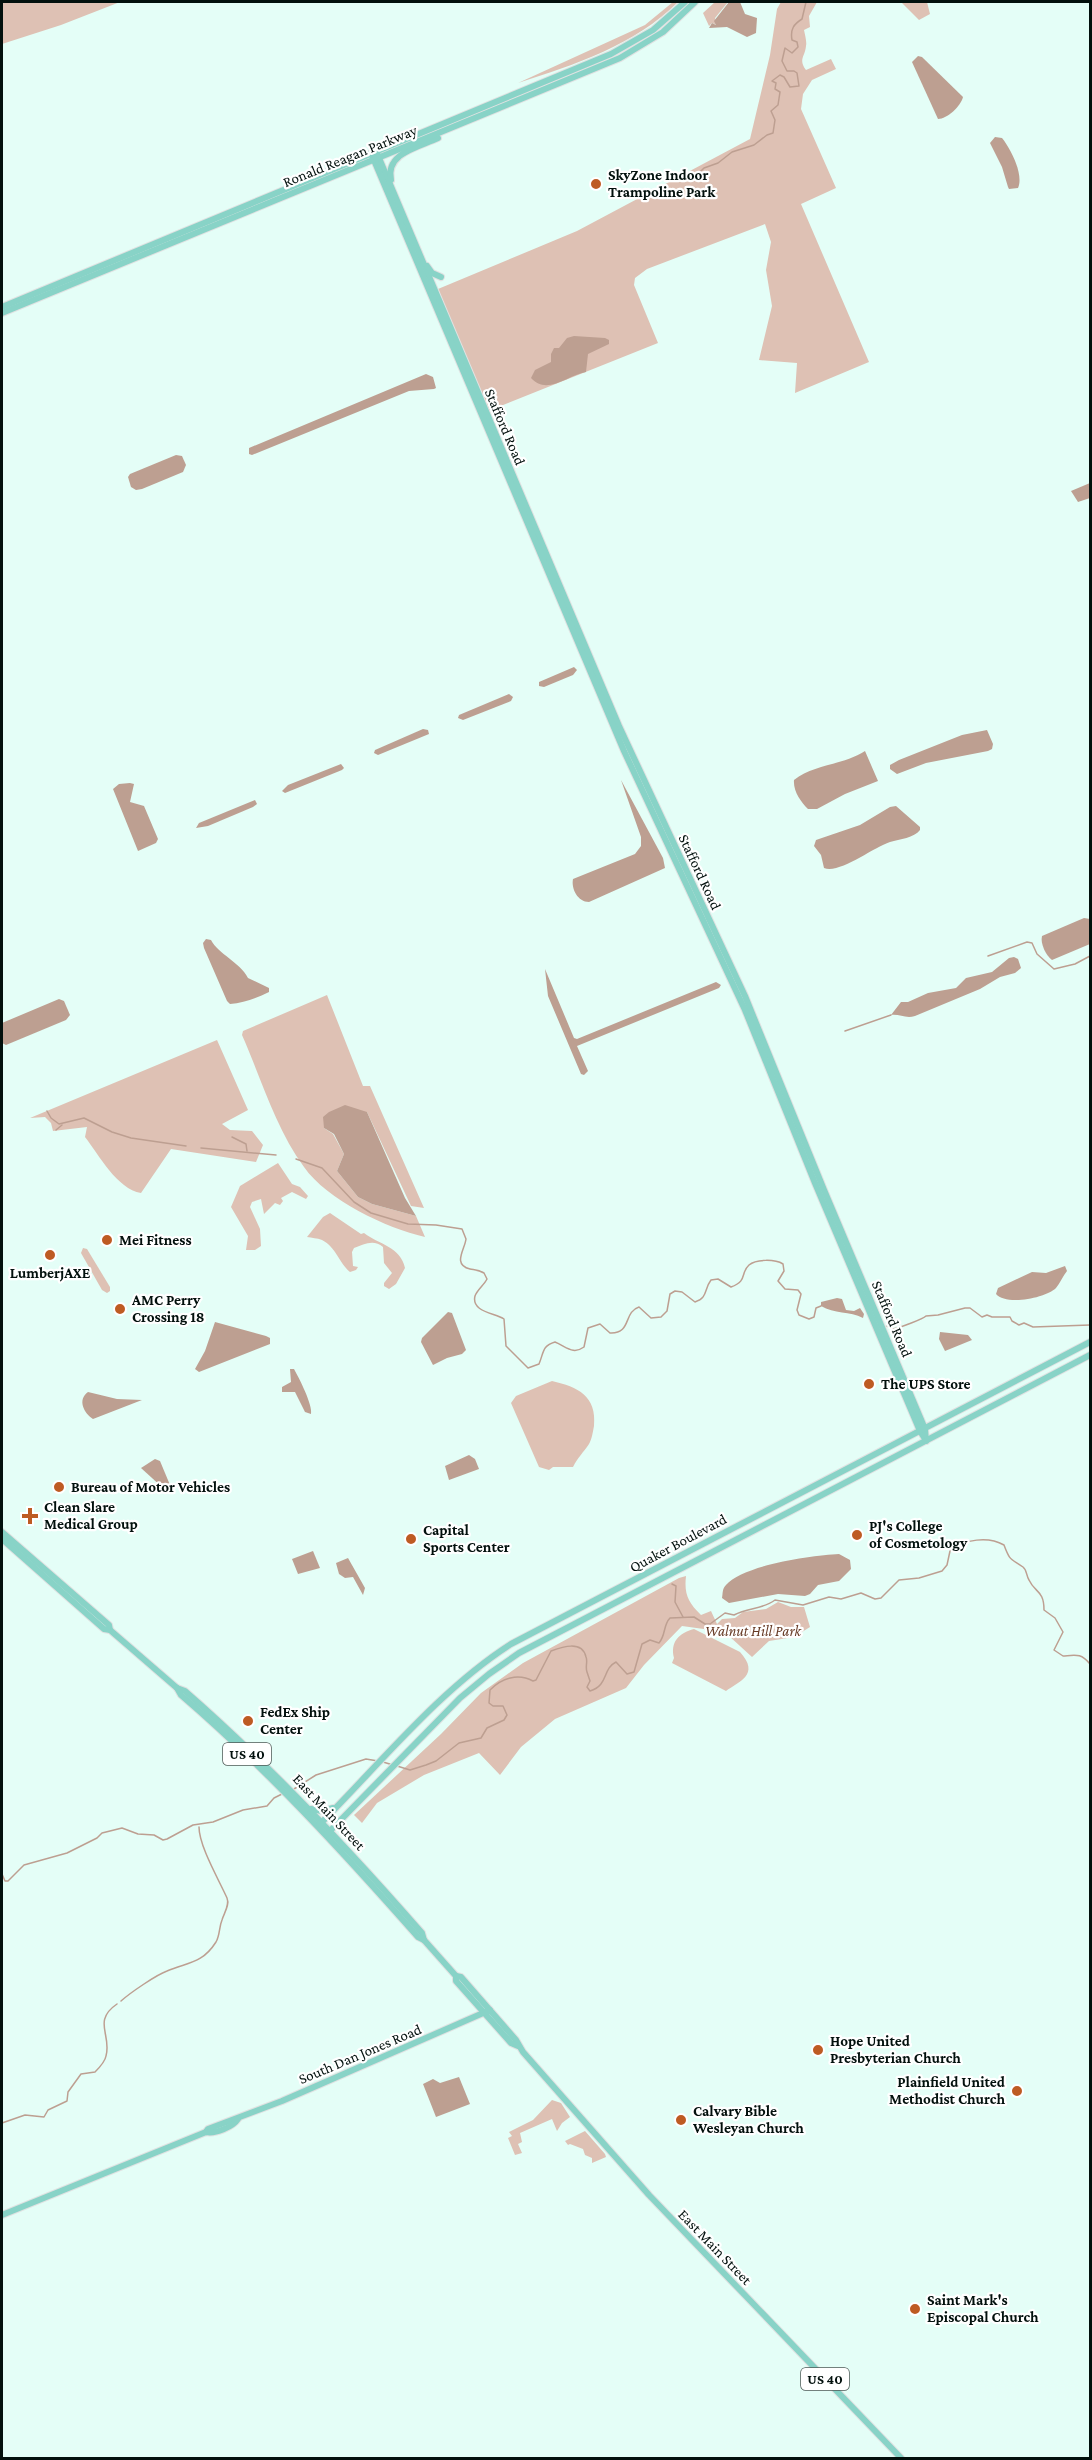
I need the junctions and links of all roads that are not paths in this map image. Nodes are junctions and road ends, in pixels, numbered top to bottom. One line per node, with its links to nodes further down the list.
1 (685, 2): 4 (main road, Ronald Reagan Parkway)
2 (695, 2): 3 (main road, Ronald Reagan Parkway)
3 (493, 111): 5 (main road, Ronald Reagan Parkway); 6 (main road)
4 (374, 152): 5 (main road, Stafford Road); 9 (main road, Ronald Reagan Parkway)
5 (376, 159): 6 (main road, Stafford Road); 10 (main road, Ronald Reagan Parkway); 13 (main road, Stafford Road)
6 (394, 195): 7 (main road, Stafford Road)
7 (408, 228): 8 (main road); 13 (main road, Stafford Road)
8 (441, 277)
9 (2, 307)
10 (2, 313)
11 (1090, 1342): 13 (main road, Quaker Boulevard)
12 (1090, 1355): 14 (main road, Quaker Boulevard)
13 (922, 1430): 14 (main road, Stafford Road); 19 (main road, Quaker Boulevard)
14 (926, 1441): 21 (main road, Quaker Boulevard)
15 (2, 1532): 17 (main road, East Main Street / US 40)
16 (2, 1539): 17 (main road)
17 (110, 1630): 18 (main road, East Main Street / US 40)
18 (294, 1795): 20 (main road, East Main Street / US 40); 22 (main road, East Main Street / US 40)
19 (337, 1807): 20 (main road); 22 (main road, Quaker Boulevard)
20 (311, 1808): 22 (main road, East Main Street / US 40)
21 (339, 1821): 23 (main road, Quaker Boulevard); 24 (main road)
22 (321, 1823): 23 (main road, East Main Street / US 40)
23 (328, 1831): 24 (main road, East Main Street / US 40); 25 (main road, East Main Street / US 40)
24 (343, 1844): 25 (main road, East Main Street / US 40)
25 (424, 1940): 26 (main road, East Main Street / US 40)
26 (487, 2012): 27 (main road, South Dan Jones Road); 28 (main road, East Main Street / US 40)
27 (2, 2215)
28 (901, 2458)

